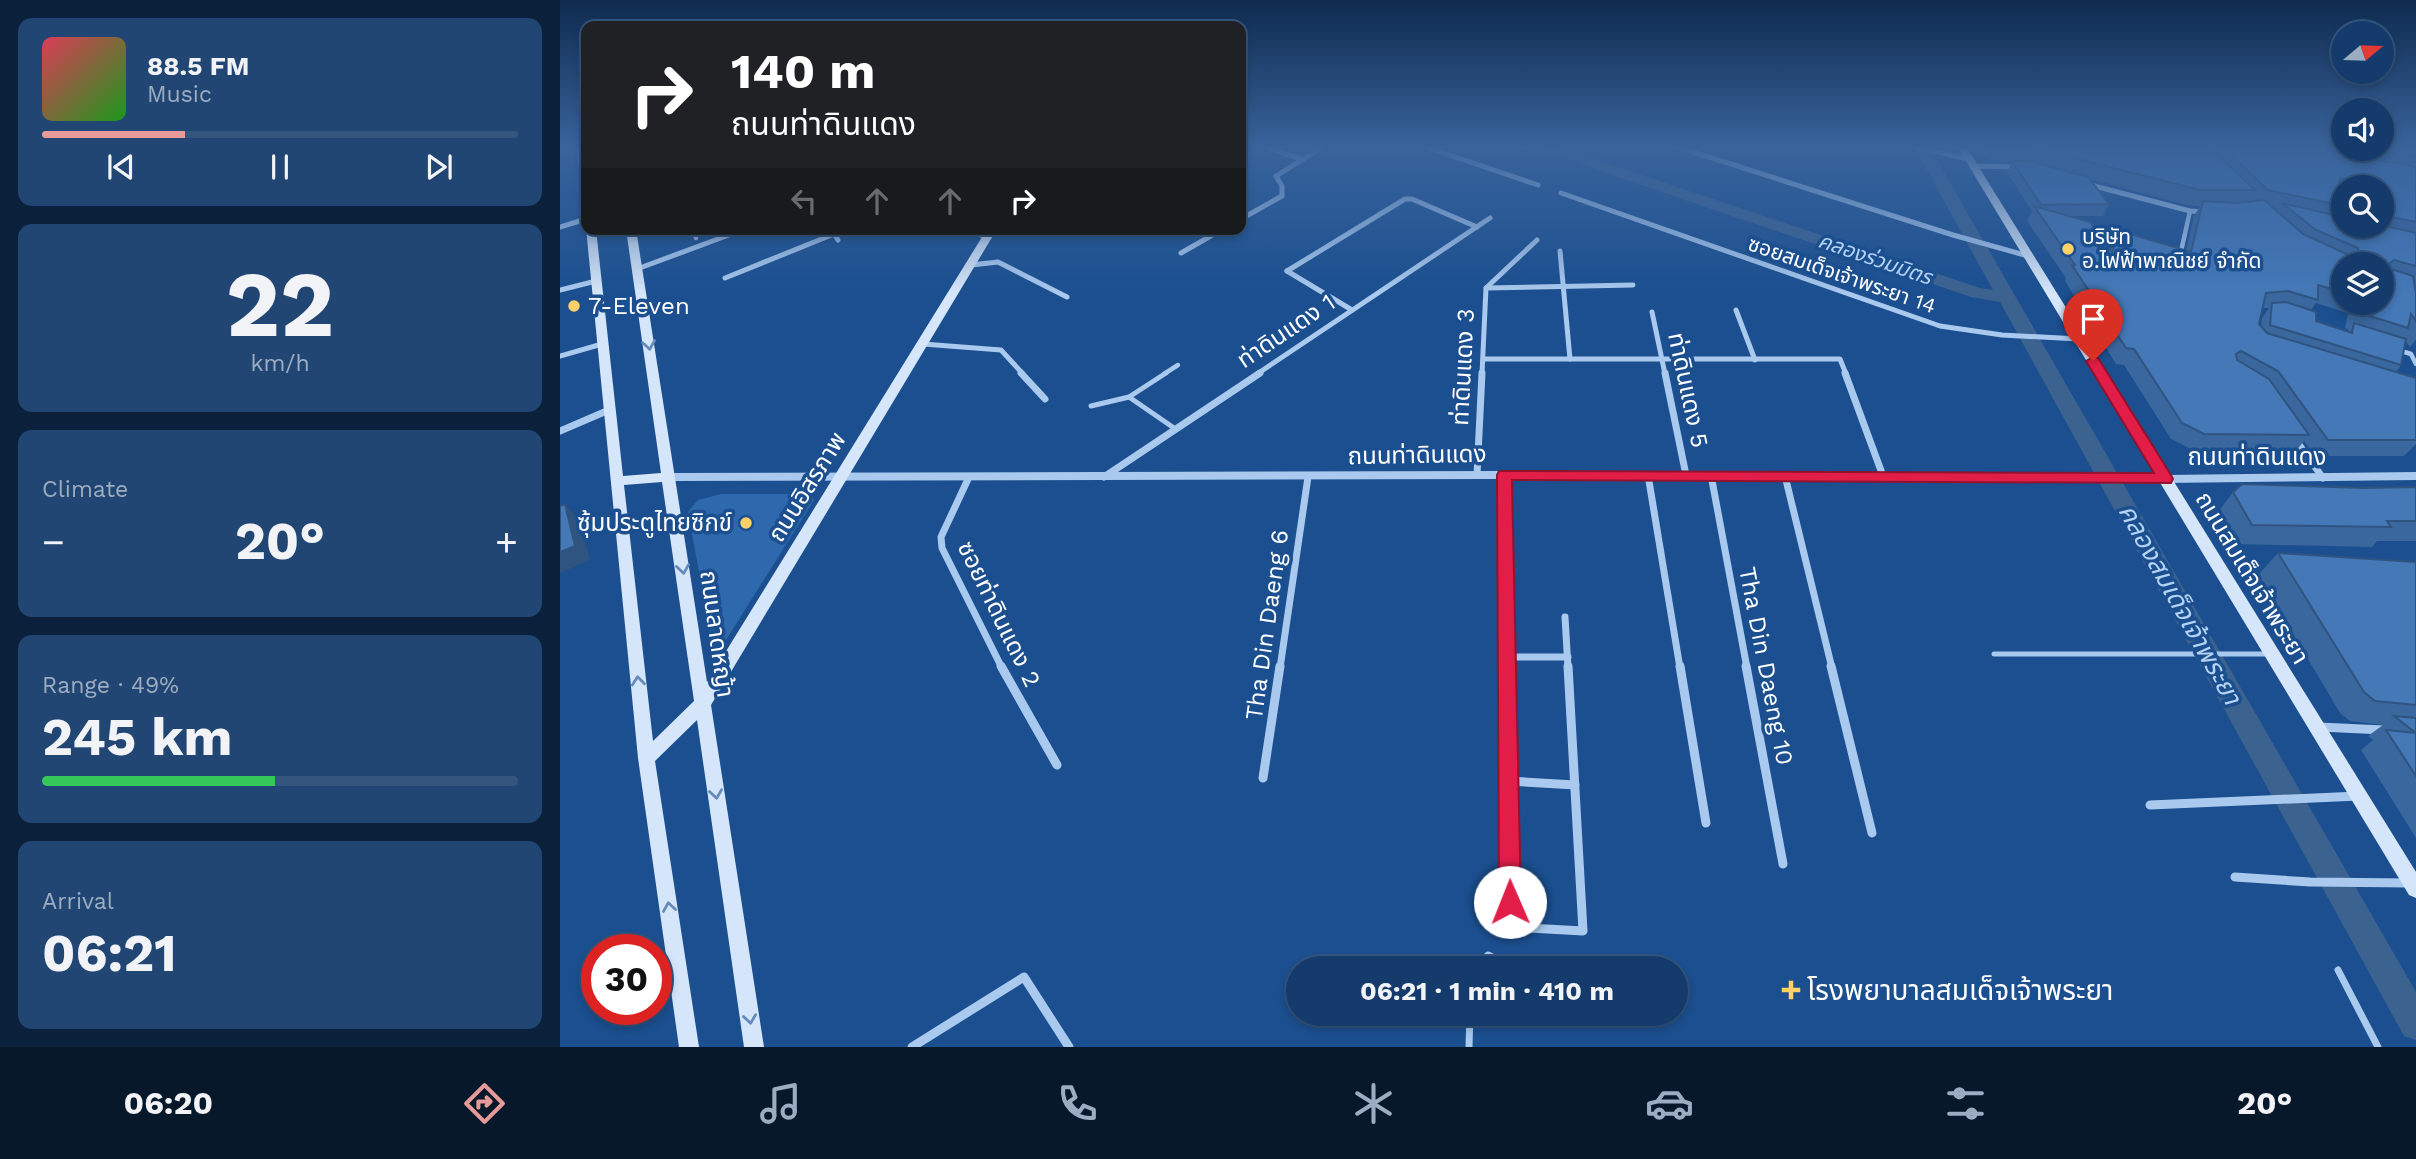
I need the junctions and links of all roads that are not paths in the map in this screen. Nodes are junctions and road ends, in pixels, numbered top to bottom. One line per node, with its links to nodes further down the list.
1 (1280, 197): 8 (street)
2 (1572, 197): 38 (street, ซอยสมเด็จเจ้าพระยา 14)
3 (1833, 197): 24 (street)
4 (1992, 197): 24 (main road, ถนนสมเด็จเจ้าพระยา)
5 (2136, 197): 6 (street)
6 (2190, 211): 7 (street); 25 (lane)
7 (2215, 213)
8 (1246, 216)
9 (1490, 218): 12 (street, ท่าดินแดง 1)
10 (581, 221): 11 (street)
11 (560, 227)
12 (1476, 227): 35 (street, ท่าดินแดง 1); 35 (street)
13 (592, 235): 29 (main road)
14 (633, 235): 27 (main road, ถนนลาดหญ้า)
15 (695, 235): 20 (lane)
16 (730, 235): 27 (street)
17 (832, 235): 28 (street)
18 (989, 235): 26 (main road, ถนนอิสรภาพ)
19 (1212, 235): 23 (street)
20 (696, 238)
21 (1537, 240): 32 (street, ท่าดินแดง 3)
22 (1560, 251): 31 (street)
23 (1181, 253)
24 (2028, 256): 38 (main road, ถนนสมเด็จเจ้าพระยา)
25 (2180, 256)
26 (971, 265): 34 (street); 40 (main road, ถนนอิสรภาพ)
27 (637, 269): 65 (main road, ถนนลาดหญ้า, one-way to 65)
28 (725, 278)
29 (596, 281): 33 (street); 39 (main road)
30 (1633, 285): 31 (street)
31 (1564, 287): 32 (street); 45 (street)
32 (1486, 288): 44 (street, ท่าดินแดง 3)
33 (560, 290)
34 (1067, 297)
35 (1352, 310): 54 (street, ท่าดินแดง 1)
36 (1736, 310): 47 (street)
37 (1652, 312): 46 (street, ท่าดินแดง 5)
38 (2079, 339): 71 (main road, ถนนสมเด็จเจ้าพระยา)
39 (602, 344): 43 (street); 53 (main road)
40 (923, 344): 51 (street); 66 (main road, ถนนอิสรภาพ)
41 (2386, 346): 42 (lane)
42 (2414, 354): 48 (lane)
43 (560, 356)
44 (1484, 359): 45 (street); 57 (street, ท่าดินแดง 3)
45 (1570, 359): 46 (street)
46 (1662, 359): 47 (street); 60 (street, ท่าดินแดง 5)
47 (1755, 360): 63 (street)
48 (2416, 364)
49 (1178, 365): 50 (lane)
50 (1129, 397): 52 (lane); 54 (lane)
51 (1045, 399)
52 (1091, 406)
53 (609, 410): 55 (street); 72 (main road)
54 (1174, 428): 68 (street, ท่าดินแดง 1)
55 (560, 431)
56 (2289, 431): 70 (street)
57 (1477, 475): 58 (street, ถนนท่าดินแดง); 69 (street, ถนนท่าดินแดง)
58 (1504, 475): 59 (street, ถนนท่าดินแดง); 76 (street)
59 (1648, 475): 60 (street, ถนนท่าดินแดง); 88 (street)
60 (1686, 475): 61 (street, ถนนท่าดินแดง)
61 (1711, 475): 62 (street, ถนนท่าดินแดง); 90 (street, Tha Din Daeng 10)
62 (1785, 475): 63 (street, ถนนท่าดินแดง); 89 (street)
63 (1884, 476): 71 (street, ถนนท่าดินแดง)
64 (2416, 476): 70 (street, ถนนท่าดินแดง)
65 (670, 477): 66 (street, ถนนท่าดินแดง); 72 (main road); 78 (main road, ถนนลาดหญ้า, one-way to 78)
66 (843, 477): 67 (street, ถนนท่าดินแดง); 78 (main road, ถนนอิสรภาพ)
67 (969, 477): 68 (street, ถนนท่าดินแดง); 82 (street, ซอยท่าดินแดง 2)
68 (1104, 477): 69 (street, ถนนท่าดินแดง)
69 (1308, 477): 83 (street, Tha Din Daeng 6)
70 (2323, 478): 71 (street, ถนนท่าดินแดง)
71 (2165, 479): 75 (main road, ถนนสมเด็จเจ้าพระยา)
72 (617, 481): 81 (main road, one-way to 72)
73 (1565, 617): 77 (street)
74 (1994, 654): 75 (lane)
75 (2272, 654): 79 (main road, ถนนสมเด็จเจ้าพระยา)
76 (1507, 657): 77 (street); 84 (street)
77 (1567, 657): 85 (street)
78 (703, 703): 81 (main road, ถนนอิสรภาพ); 96 (main road, ถนนลาดหญ้า, one-way to 96)
79 (2317, 727): 80 (street); 86 (main road, ถนนสมเด็จเจ้าพระยา)
80 (2392, 732)
81 (646, 758): 95 (main road, one-way to 81)
82 (1057, 765)
83 (1263, 778)
84 (1508, 781): 85 (street); 85 (street)
85 (1575, 785)
86 (2360, 796): 87 (street); 92 (main road, ถนนสมเด็จเจ้าพระยา)
87 (2150, 805)
88 (1706, 823)
89 (1872, 833)
90 (1783, 864)
91 (2235, 877): 92 (street)
92 (2414, 886)
93 (2338, 970): 100 (lane)
94 (1470, 1026): 99 (lane)
95 (689, 1047)
96 (754, 1047)
97 (912, 1047): 98 (street)
98 (1069, 1047)
99 (1469, 1047)
100 (2378, 1047)

